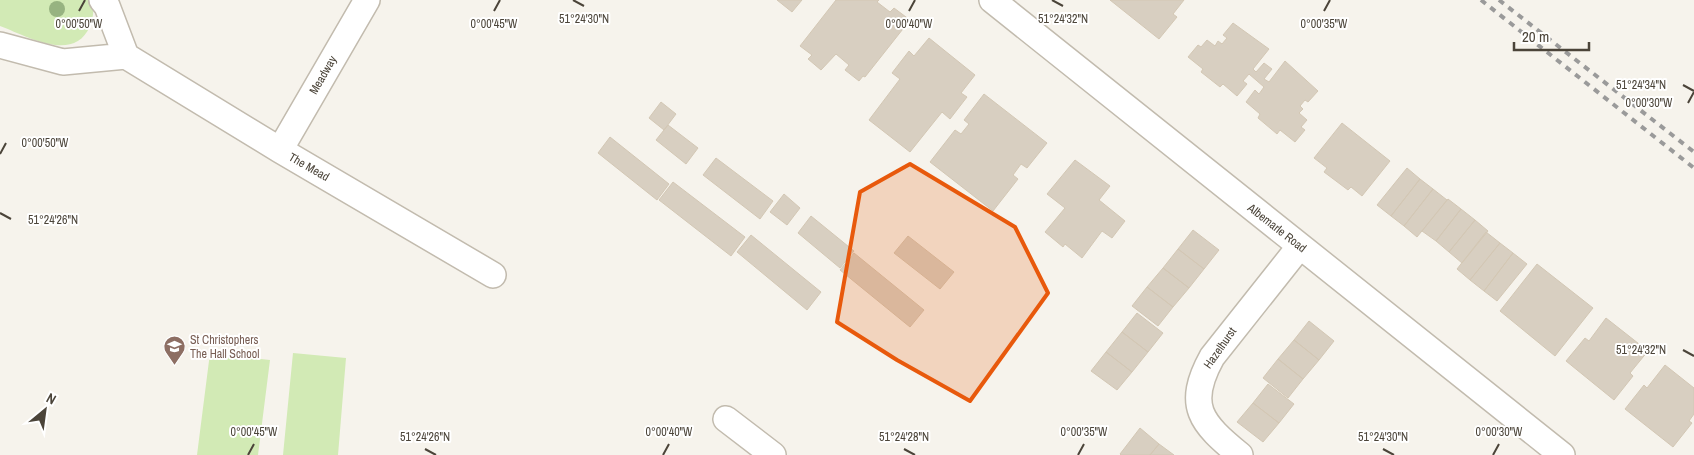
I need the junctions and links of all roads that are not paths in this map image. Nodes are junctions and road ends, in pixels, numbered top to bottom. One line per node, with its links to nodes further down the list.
1 (102, 0): 5 (street)
2 (366, 0): 6 (street, Meadway)
3 (992, 0): 7 (street, Albemarle Road)
4 (0, 45): 5 (street)
5 (126, 56): 6 (street, The Mead)
6 (280, 150): 8 (street, The Mead)
7 (1300, 246): 11 (street, Hazelhurst); 12 (street, Albemarle Road)
8 (493, 275)
9 (726, 419): 10 (street)
10 (773, 455)
11 (1240, 455)
12 (1562, 455)

